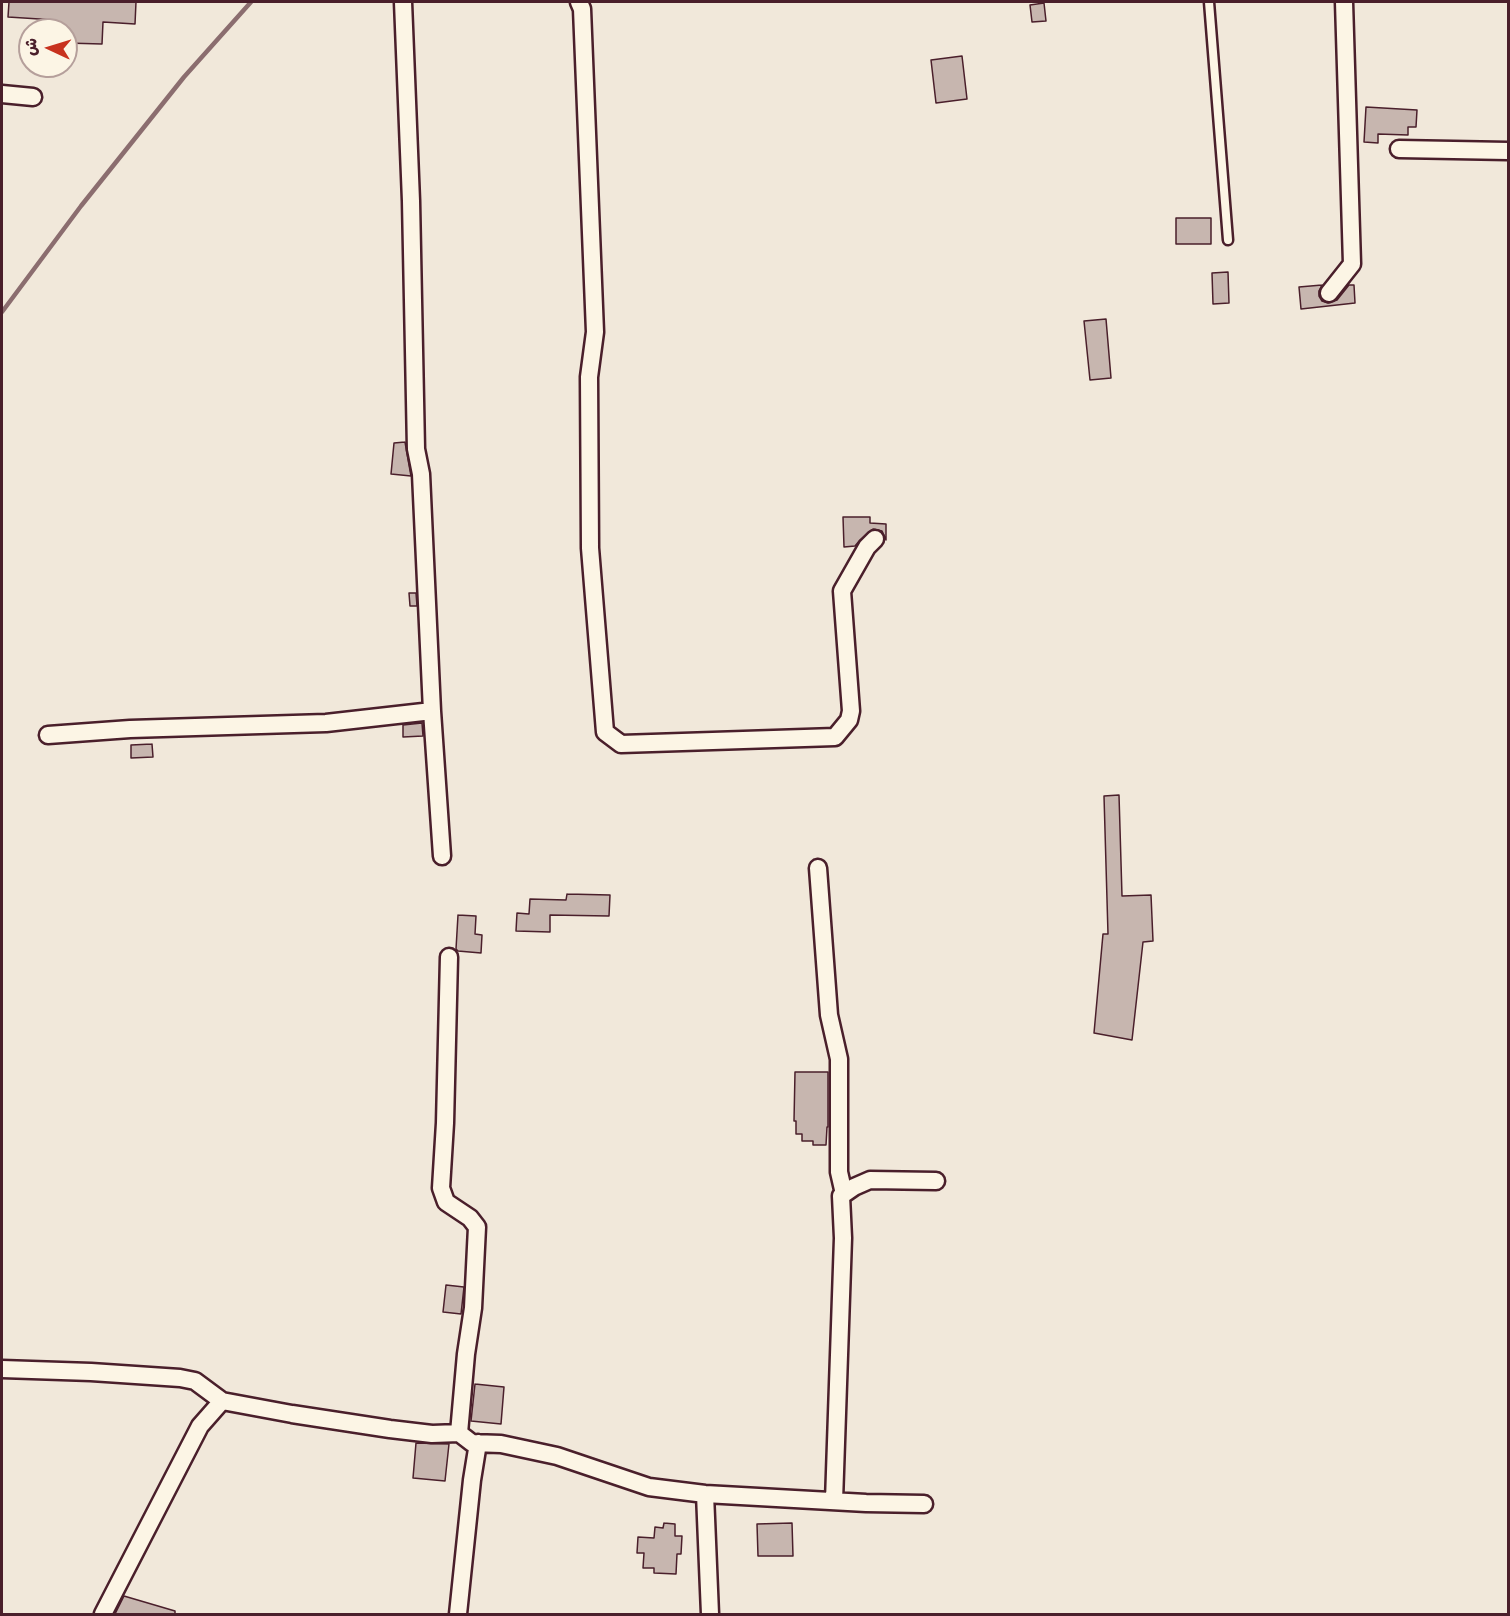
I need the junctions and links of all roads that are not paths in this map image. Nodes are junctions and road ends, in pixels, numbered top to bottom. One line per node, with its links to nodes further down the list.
1 (403, 2): 12 (street)
2 (579, 2): 11 (street)
3 (1209, 2): 9 (lane)
4 (1344, 2): 10 (street)
5 (2, 94): 6 (street)
6 (33, 98)
7 (1399, 149): 8 (street)
8 (1509, 151)
9 (1228, 240)
10 (1329, 293)
11 (875, 539)
12 (432, 711): 13 (street); 14 (street)
13 (48, 735)
14 (442, 856)
15 (818, 868): 18 (street)
16 (449, 957): 21 (street)
17 (936, 1181): 18 (street)
18 (844, 1194): 24 (street)
19 (2, 1369): 20 (street)
20 (222, 1401): 21 (street); 26 (street)
21 (459, 1433): 22 (street)
22 (478, 1443): 23 (street); 27 (street)
23 (705, 1494): 24 (street); 28 (street)
24 (834, 1502): 25 (street)
25 (924, 1504)
26 (103, 1614)
27 (458, 1614)
28 (711, 1614)

